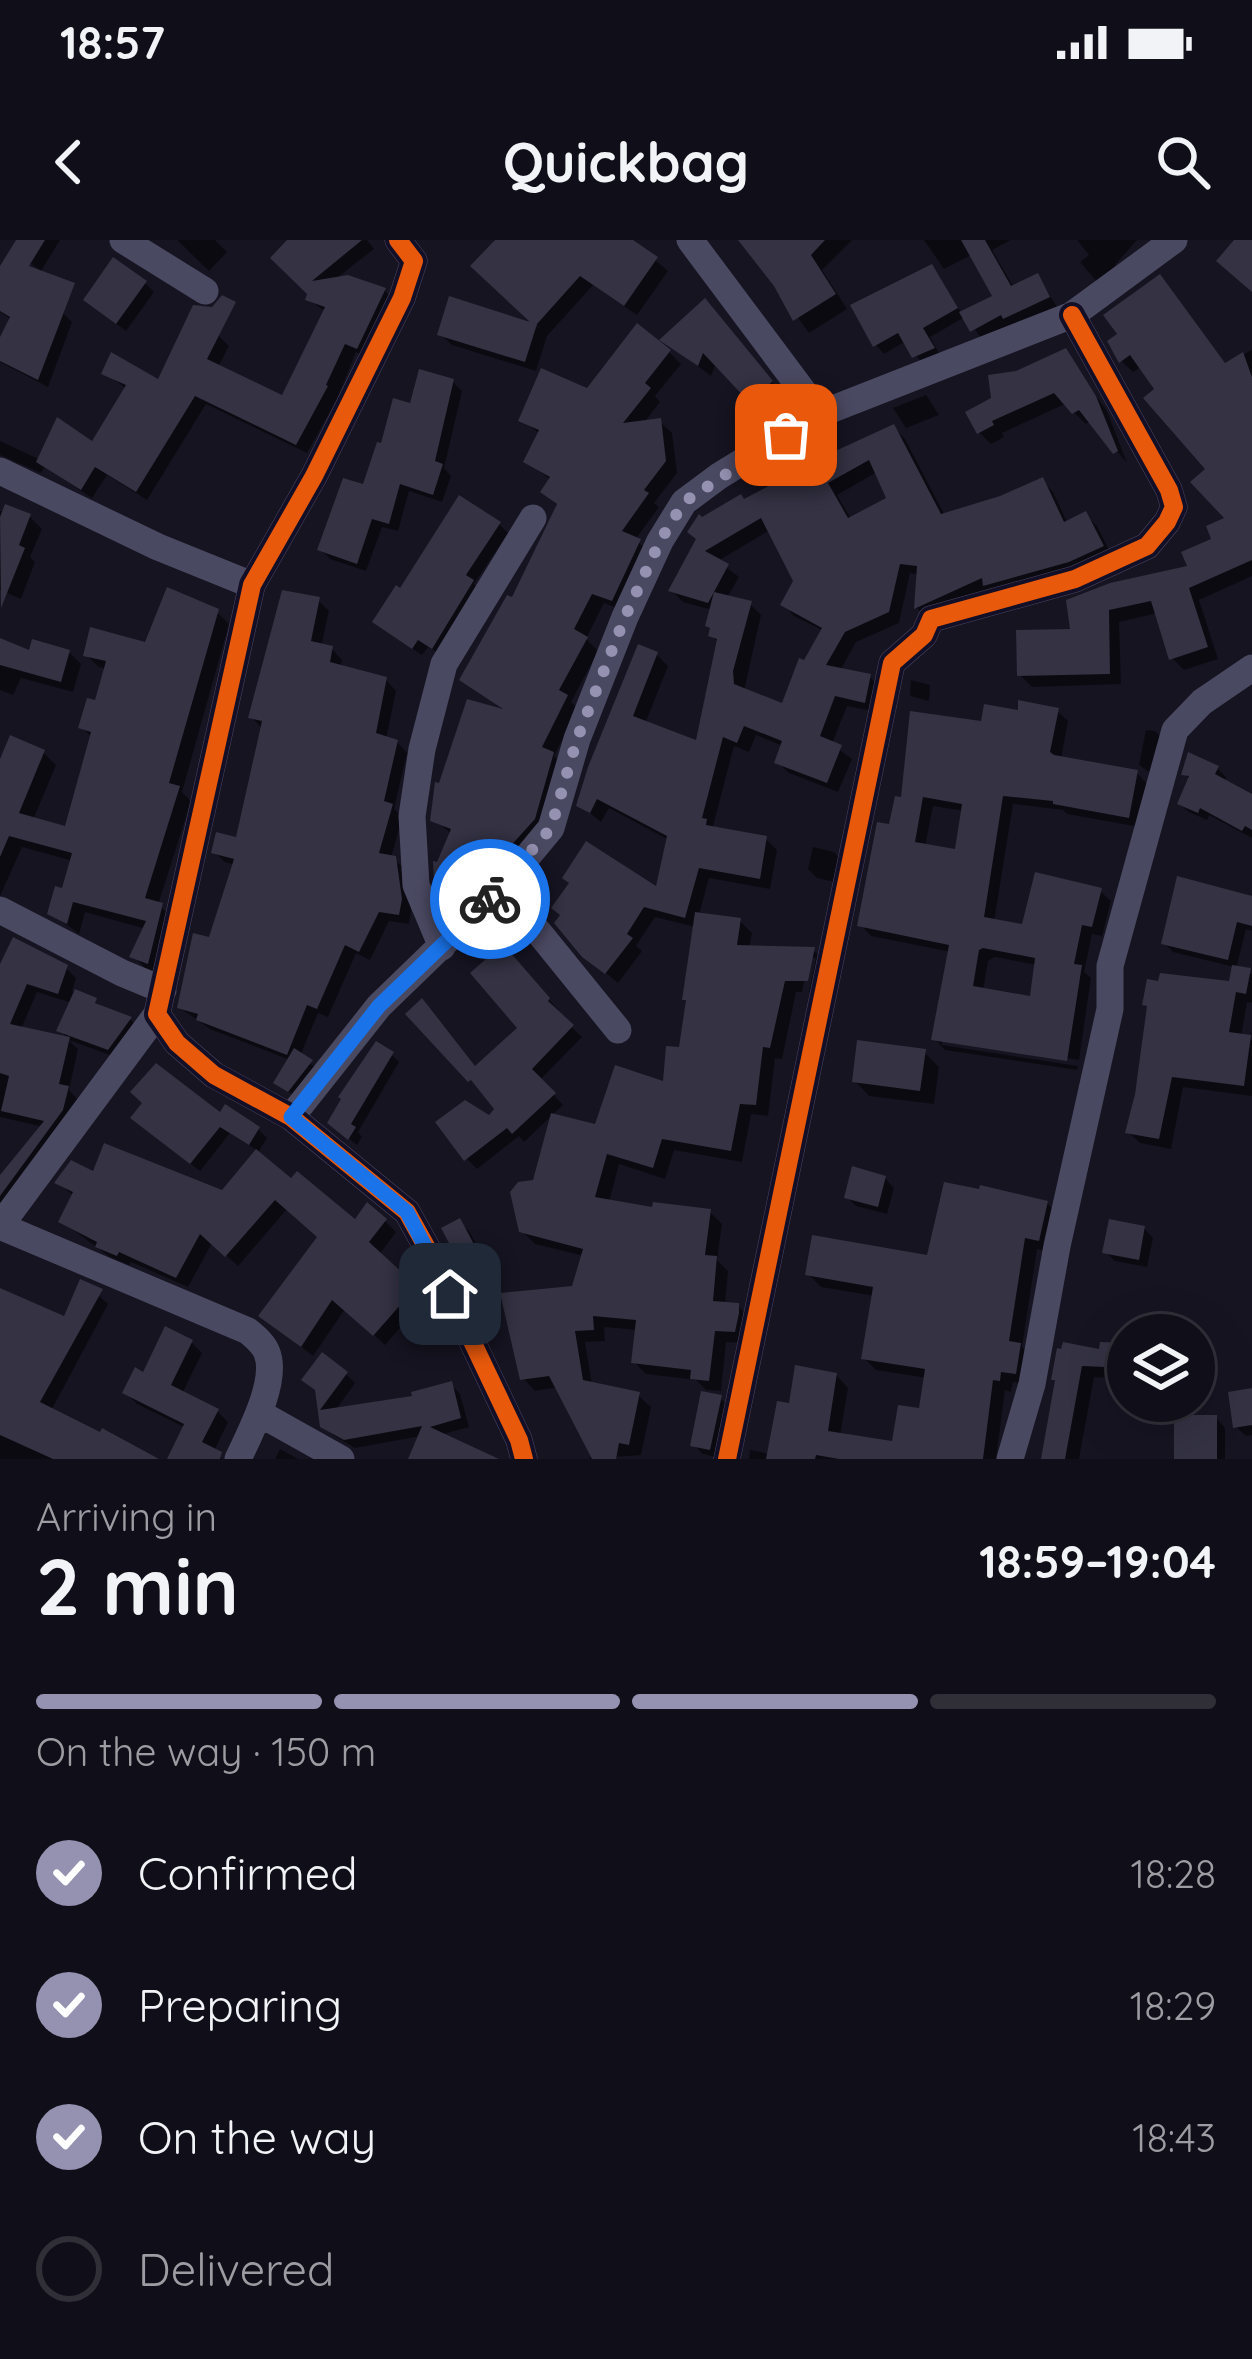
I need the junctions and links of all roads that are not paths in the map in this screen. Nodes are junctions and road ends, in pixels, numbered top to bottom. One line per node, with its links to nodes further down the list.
1 (123, 240): 5 (street)
2 (398, 240): 10 (street)
3 (690, 240): 7 (street)
4 (1174, 240): 6 (street)
5 (206, 291)
6 (1072, 315): 7 (street); 23 (street)
7 (820, 414): 12 (street)
8 (0, 471): 10 (street)
9 (533, 518): 14 (street)
10 (252, 585): 15 (street)
11 (1252, 668): 24 (street)
12 (502, 887): 14 (street); 16 (street)
13 (0, 910): 15 (street)
14 (442, 947): 17 (street)
15 (160, 1002): 17 (street); 18 (street)
16 (618, 1030)
17 (291, 1117): 22 (street)
18 (0, 1226): 19 (street)
19 (259, 1413): 20 (street); 21 (street)
20 (238, 1459)
21 (341, 1459)
22 (524, 1459)
23 (727, 1459)
24 (1010, 1459)

